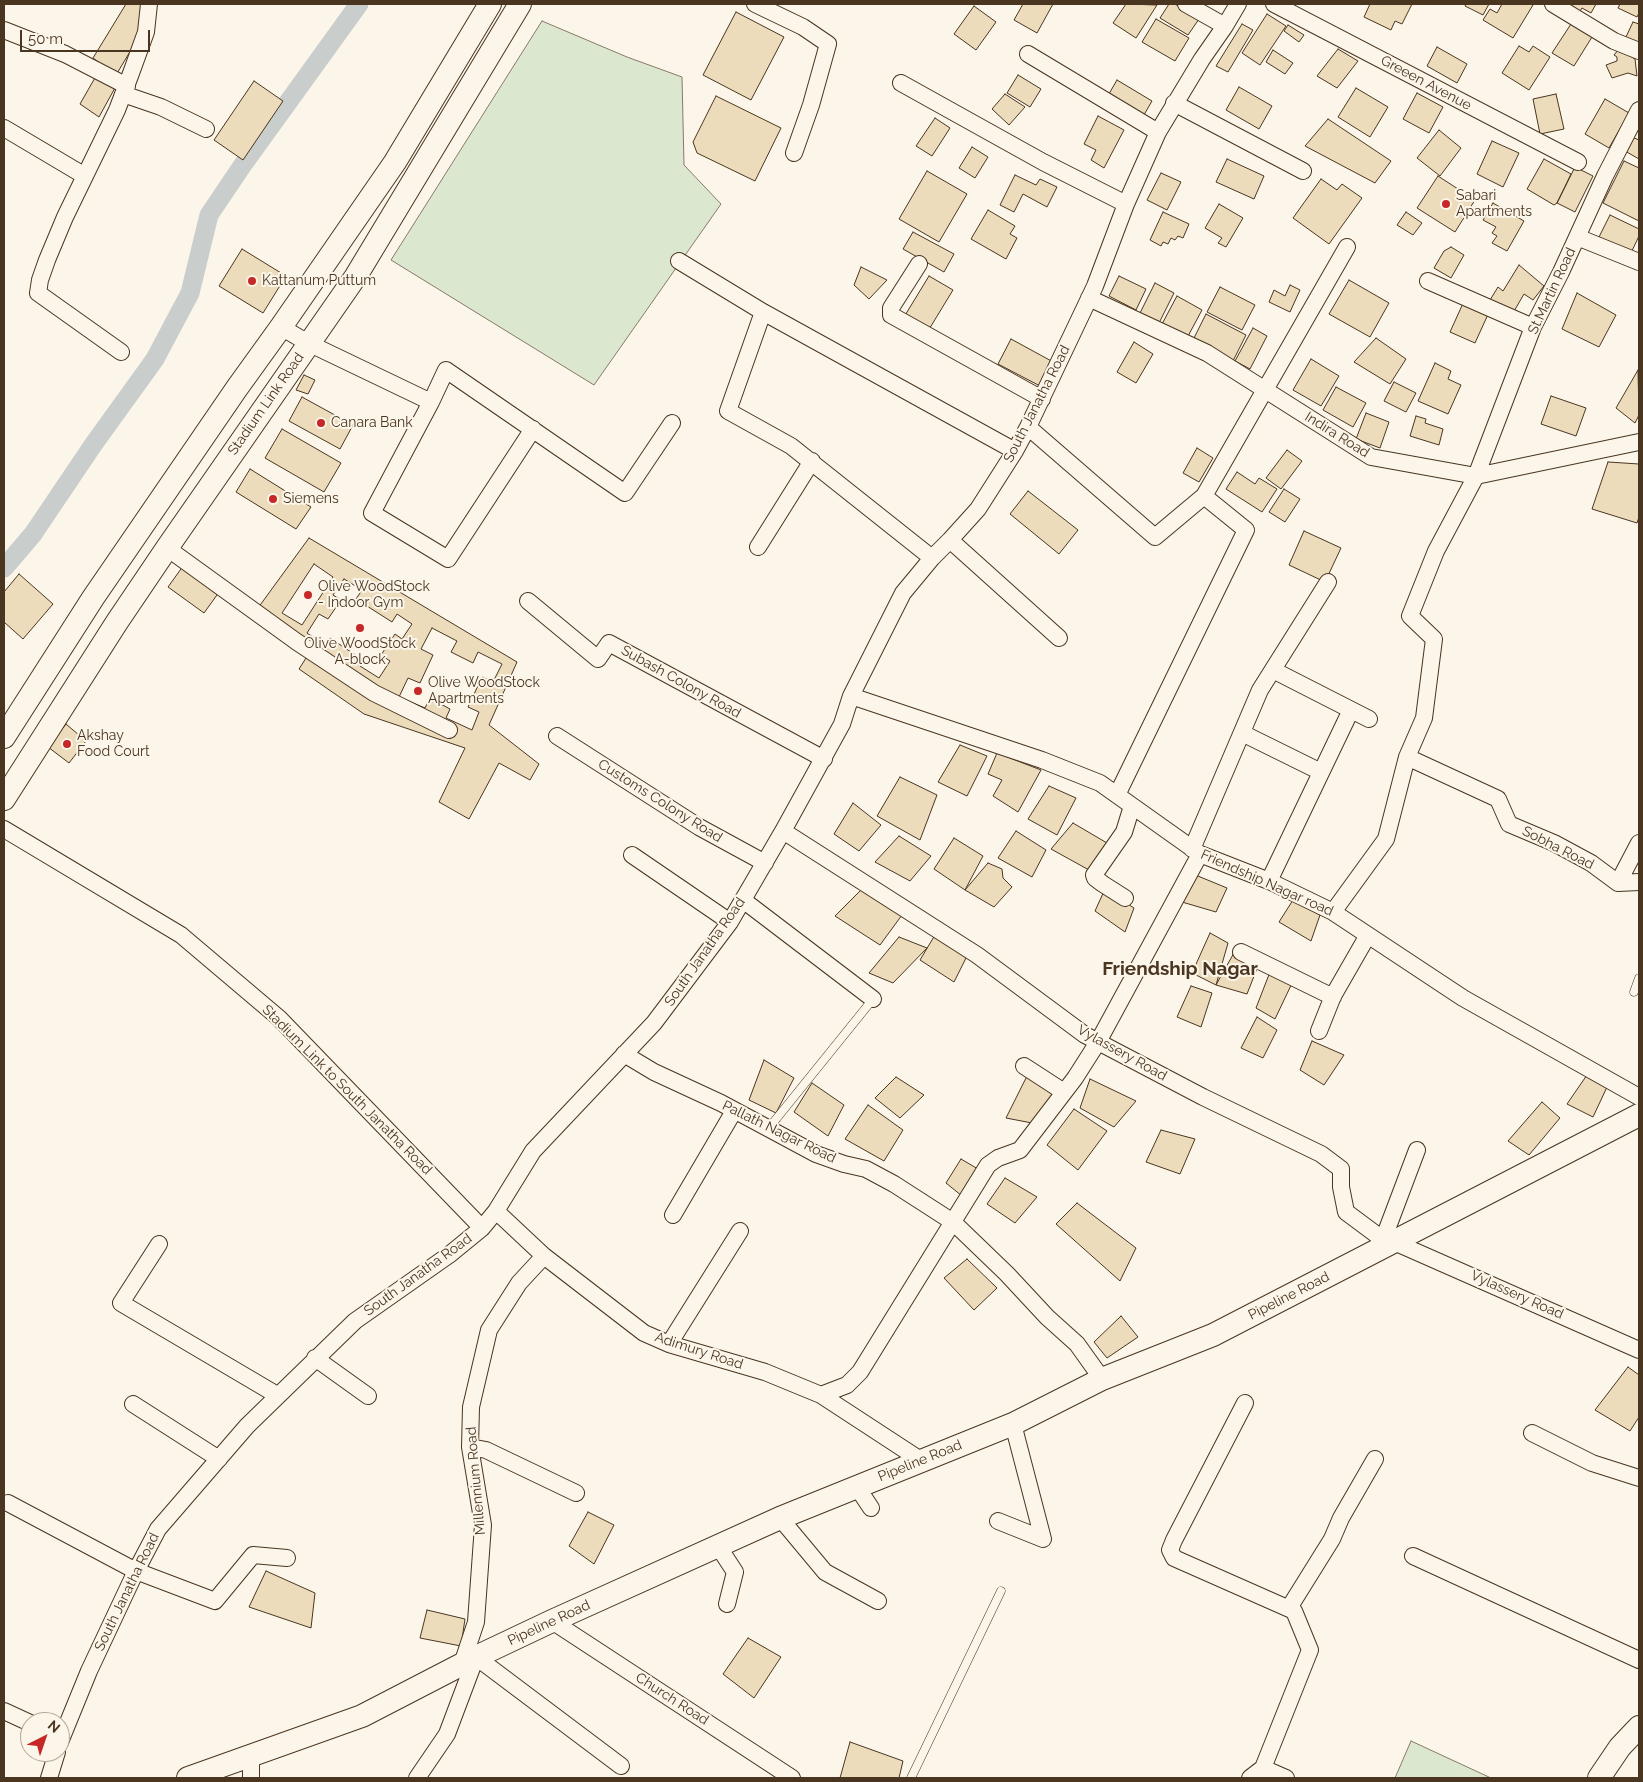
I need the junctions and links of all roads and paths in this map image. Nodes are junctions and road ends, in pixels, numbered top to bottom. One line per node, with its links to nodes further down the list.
1 (149, 4): 14 (street)
2 (490, 4): 34 (street)
3 (520, 4): 35 (street, Stadium Link Road)
4 (755, 4): 20 (street)
5 (1186, 4): 9 (street)
6 (1238, 4): 9 (street, South Janatha Road)
7 (1274, 4): 21 (street, Greeen Avenue)
8 (1553, 4): 11 (street)
9 (1225, 26): 15 (street, South Janatha Road)
10 (4, 30): 14 (street)
11 (1639, 51)
12 (1028, 54): 19 (street)
13 (901, 83): 24 (street)
14 (125, 90): 18 (street); 23 (street)
15 (1174, 103): 19 (street, South Janatha Road); 22 (street)
16 (1639, 110): 25 (street, St.Martin Road)
17 (4, 128): 23 (street)
18 (206, 129)
19 (1158, 132): 24 (street, South Janatha Road)
20 (794, 154)
21 (1578, 162)
22 (1303, 171)
23 (85, 176): 36 (street)
24 (1126, 204): 31 (street, South Janatha Road)
25 (1577, 237): 28 (street); 33 (street, St.Martin Road)
26 (1347, 247): 37 (street)
27 (679, 261): 32 (street)
28 (1639, 262)
29 (919, 264): 38 (street)
30 (1428, 281): 33 (street)
31 (1088, 298): 37 (street, Indira Road); 38 (street, South Janatha Road)
32 (764, 312): 44 (street); 45 (street)
33 (1533, 327): 46 (street, St.Martin Road)
34 (281, 328): 35 (street); 48 (street)
35 (308, 343): 39 (street); 50 (street, Stadium Link Road)
36 (121, 352)
37 (1265, 390): 46 (street, Indira Road); 47 (street)
38 (1042, 399): 41 (street, South Janatha Road)
39 (430, 402): 42 (street); 42 (street)
40 (672, 423): 42 (street)
41 (1028, 427): 44 (street, South Janatha Road); 47 (street)
42 (533, 429)
43 (1639, 442): 46 (street, Indira Road)
44 (1015, 452): 49 (street, South Janatha Road)
45 (812, 462): 51 (street); 52 (street)
46 (1476, 476): 64 (street, St.Martin Road)
47 (1204, 496): 67 (street)
48 (141, 529): 50 (street); 60 (street)
49 (950, 540): 52 (street, South Janatha Road); 55 (street)
50 (167, 548): 61 (street); 68 (street, Stadium Link Road)
51 (758, 548)
52 (932, 558): 57 (street, South Janatha Road)
53 (1328, 582): 56 (street)
54 (528, 601): 65 (street, Subash Colony Road)
55 (1059, 638)
56 (1273, 670): 58 (street); 62 (street)
57 (851, 696): 65 (street, South Janatha Road); 67 (street, Friendship Nagar road)
58 (1350, 710): 59 (street); 66 (street)
59 (1369, 719)
60 (6, 729)
61 (449, 730)
62 (1242, 733): 66 (street); 73 (street)
63 (558, 736): 75 (street, Customs Colony Road)
64 (1407, 757): 78 (street, Sobha Road); 81 (street)
65 (824, 759): 71 (street, South Janatha Road)
66 (1321, 772): 76 (street)
67 (1117, 795): 69 (street, Friendship Nagar road)
68 (4, 799)
69 (1132, 806): 73 (street, Friendship Nagar road); 79 (street)
70 (4, 829): 102 (street, Stadium Link to South Janatha Road)
71 (783, 831): 75 (street, South Janatha Road); 90 (street, Vylassery Road)
72 (1639, 843): 78 (street)
73 (1196, 851): 76 (street, Friendship Nagar road); 90 (street)
74 (632, 855): 82 (street)
75 (765, 863): 80 (street, South Janatha Road)
76 (1269, 881): 81 (street, Friendship Nagar road)
77 (1639, 882): 78 (street)
78 (1618, 883)
79 (1125, 898)
80 (743, 900): 82 (street, South Janatha Road); 88 (street)
81 (1334, 912): 83 (street, Friendship Nagar road)
82 (730, 922): 91 (street, South Janatha Road)
83 (1368, 935): 87 (street); 94 (street, Friendship Nagar road)
84 (1241, 952): 87 (street)
85 (1639, 978): 86 (lane)
86 (1634, 992)
87 (1333, 997): 89 (street)
88 (873, 999): 97 (lane)
89 (1319, 1032)
90 (1098, 1042): 93 (street); 104 (street, Vylassery Road)
91 (624, 1054): 95 (street, Pallath Nagar Road); 99 (street, South Janatha Road)
92 (1024, 1066): 93 (street)
93 (1064, 1092): 101 (street)
94 (1639, 1097)
95 (734, 1111): 97 (street, Pallath Nagar Road); 100 (street)
96 (1639, 1115): 104 (street, Pipeline Road)
97 (768, 1129): 101 (street, Pallath Nagar Road)
98 (1417, 1150): 104 (street)
99 (496, 1211): 102 (street, South Janatha Road); 106 (street, Adimury Road)
100 (673, 1215)
101 (953, 1222): 110 (street, Pallath Nagar Road); 112 (street)
102 (482, 1228): 109 (street, South Janatha Road)
103 (740, 1232): 107 (street)
104 (1389, 1242): 108 (street, Vylassery Road); 110 (street, Pipeline Road)
105 (159, 1244): 111 (street)
106 (544, 1256): 107 (street, Adimury Road); 118 (street, Millennium Road)
107 (670, 1344): 112 (street, Adimury Road)
108 (1639, 1350)
109 (315, 1358): 111 (street, South Janatha Road); 113 (street)
110 (1102, 1379): 116 (street, Pipeline Road)
111 (277, 1395): 119 (street, South Janatha Road)
112 (821, 1395): 121 (street, Adimury Road)
113 (368, 1396)
114 (1245, 1403): 136 (street)
115 (133, 1404): 119 (street)
116 (1013, 1424): 121 (street, Pipeline Road); 128 (street)
117 (1532, 1432): 122 (street)
118 (470, 1447): 124 (street); 138 (street, Millennium Road)
119 (219, 1459): 132 (street, South Janatha Road)
120 (1375, 1459): 136 (street)
121 (922, 1461): 123 (street, Pipeline Road)
122 (1639, 1478)
123 (857, 1487): 126 (street); 127 (street, Pipeline Road)
124 (576, 1493)
125 (8, 1503): 132 (street)
126 (870, 1508)
127 (780, 1518): 129 (street, Pipeline Road); 134 (street)
128 (998, 1521)
129 (718, 1546): 135 (street); 137 (street, Pipeline Road)
130 (1414, 1556): 139 (street)
131 (286, 1558): 132 (street)
132 (136, 1570): 141 (street, South Janatha Road)
133 (1001, 1591): 153 (lane)
134 (878, 1601)
135 (727, 1604)
136 (1289, 1608): 147 (street)
137 (552, 1621): 138 (street, Pipeline Road); 152 (street, Church Road)
138 (469, 1660): 144 (street, Pipeline Road); 146 (street); 151 (street, Millennium Road)
139 (1639, 1660)
140 (4, 1711): 142 (street)
141 (70, 1716)
142 (20, 1719)
143 (1639, 1727): 155 (street)
144 (251, 1756): 149 (street, Pipeline Road); 150 (street)
145 (53, 1762): 148 (street, South Janatha Road)
146 (621, 1766)
147 (1257, 1773): 154 (street)
148 (49, 1778)
149 (188, 1778)
150 (251, 1778)
151 (417, 1778)
152 (792, 1778)
153 (911, 1778)
154 (1286, 1778)
155 (1599, 1778)

